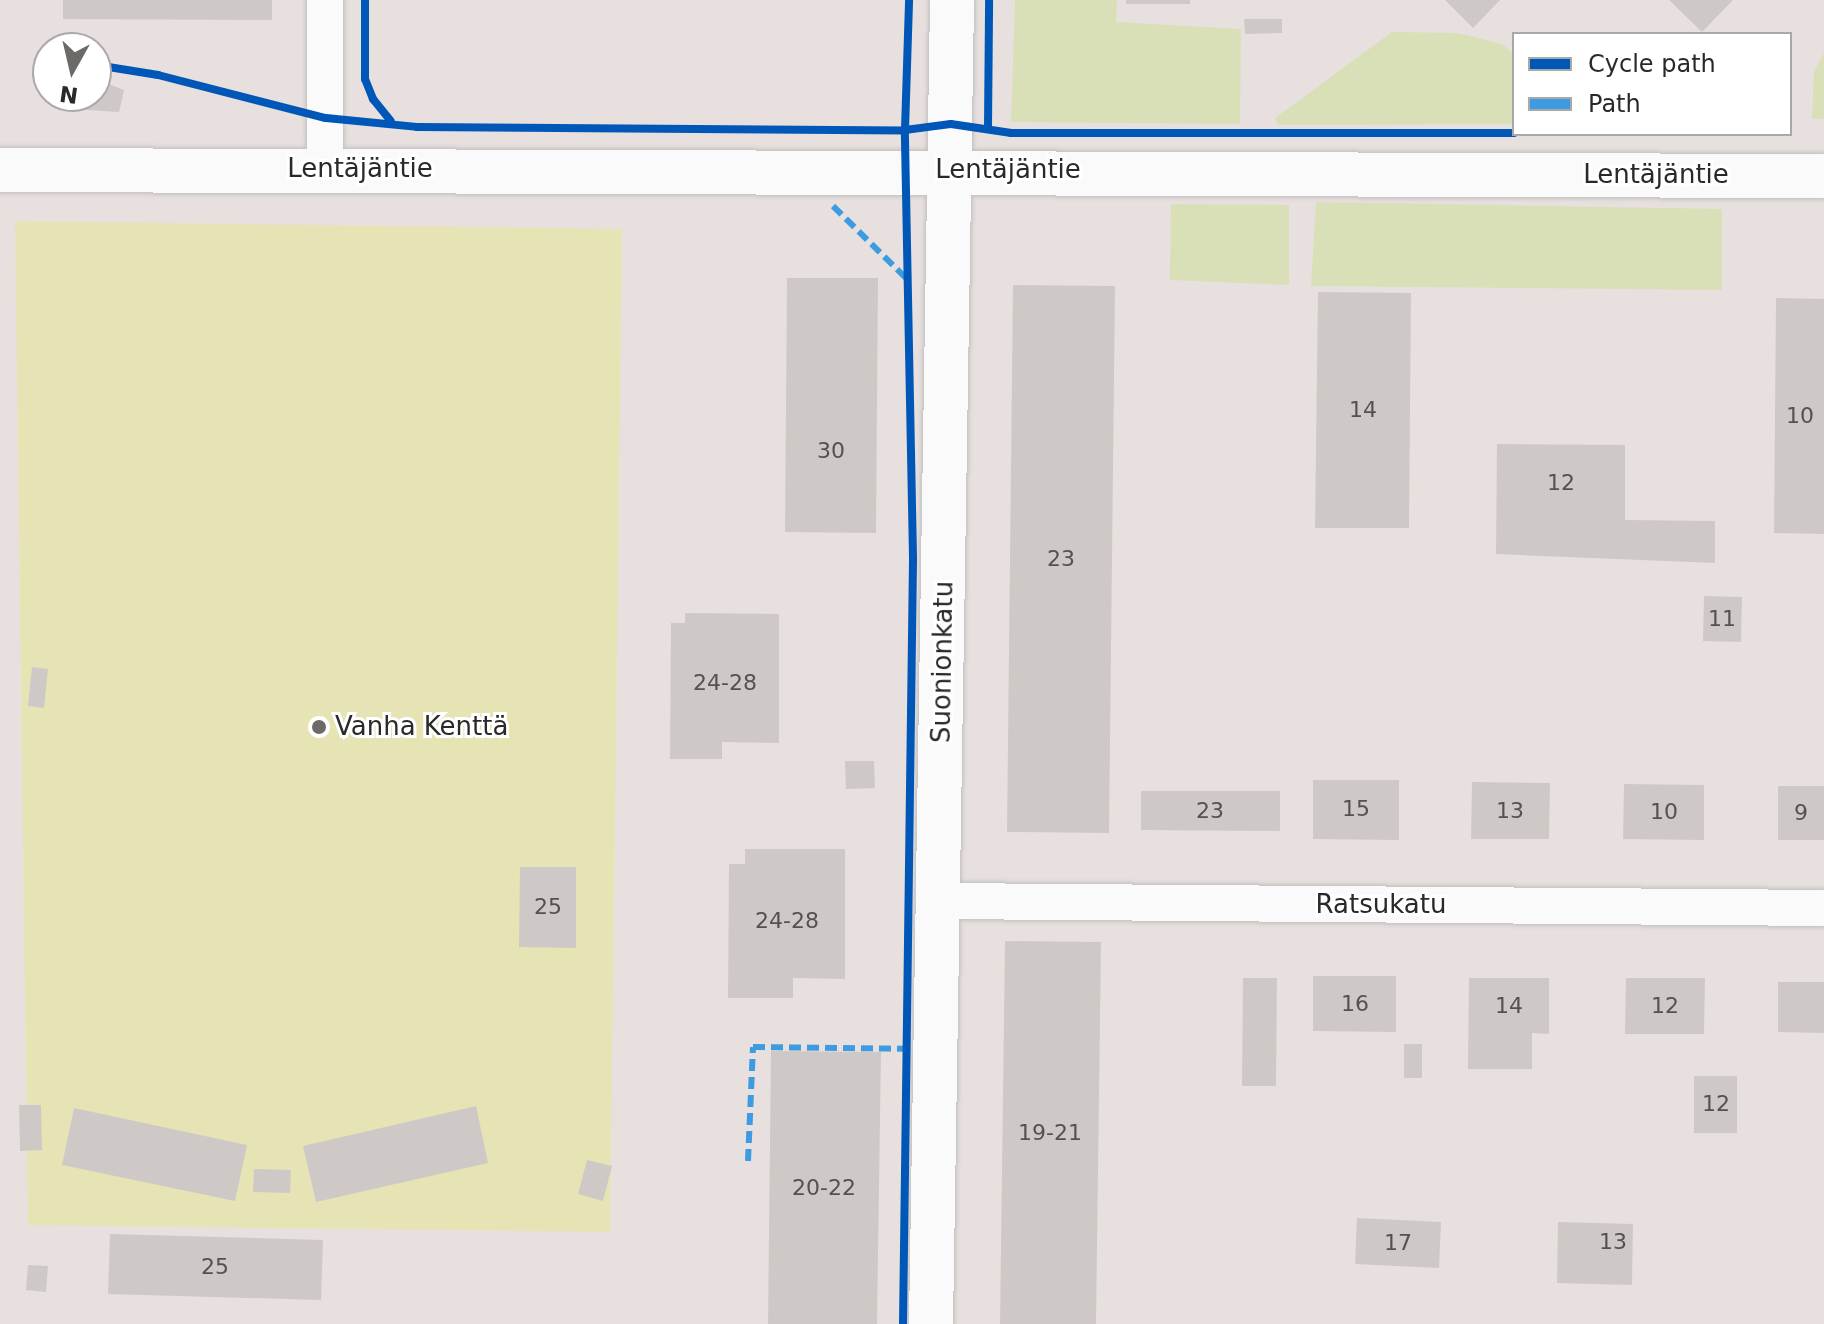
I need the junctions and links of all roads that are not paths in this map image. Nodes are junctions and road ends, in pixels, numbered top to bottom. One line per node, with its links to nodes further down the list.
1 (325, 0): 3 (street)
2 (952, 0): 4 (street, Suonionkatu)
3 (325, 169): 4 (street, Lentäjäntie); 5 (street, Lentäjäntie)
4 (951, 169): 6 (street, Lentäjäntie); 7 (street, Suonionkatu)
5 (0, 170)
6 (1824, 176)
7 (939, 901): 8 (street, Ratsukatu); 9 (street, Suonionkatu)
8 (1824, 908)
9 (931, 1324)

